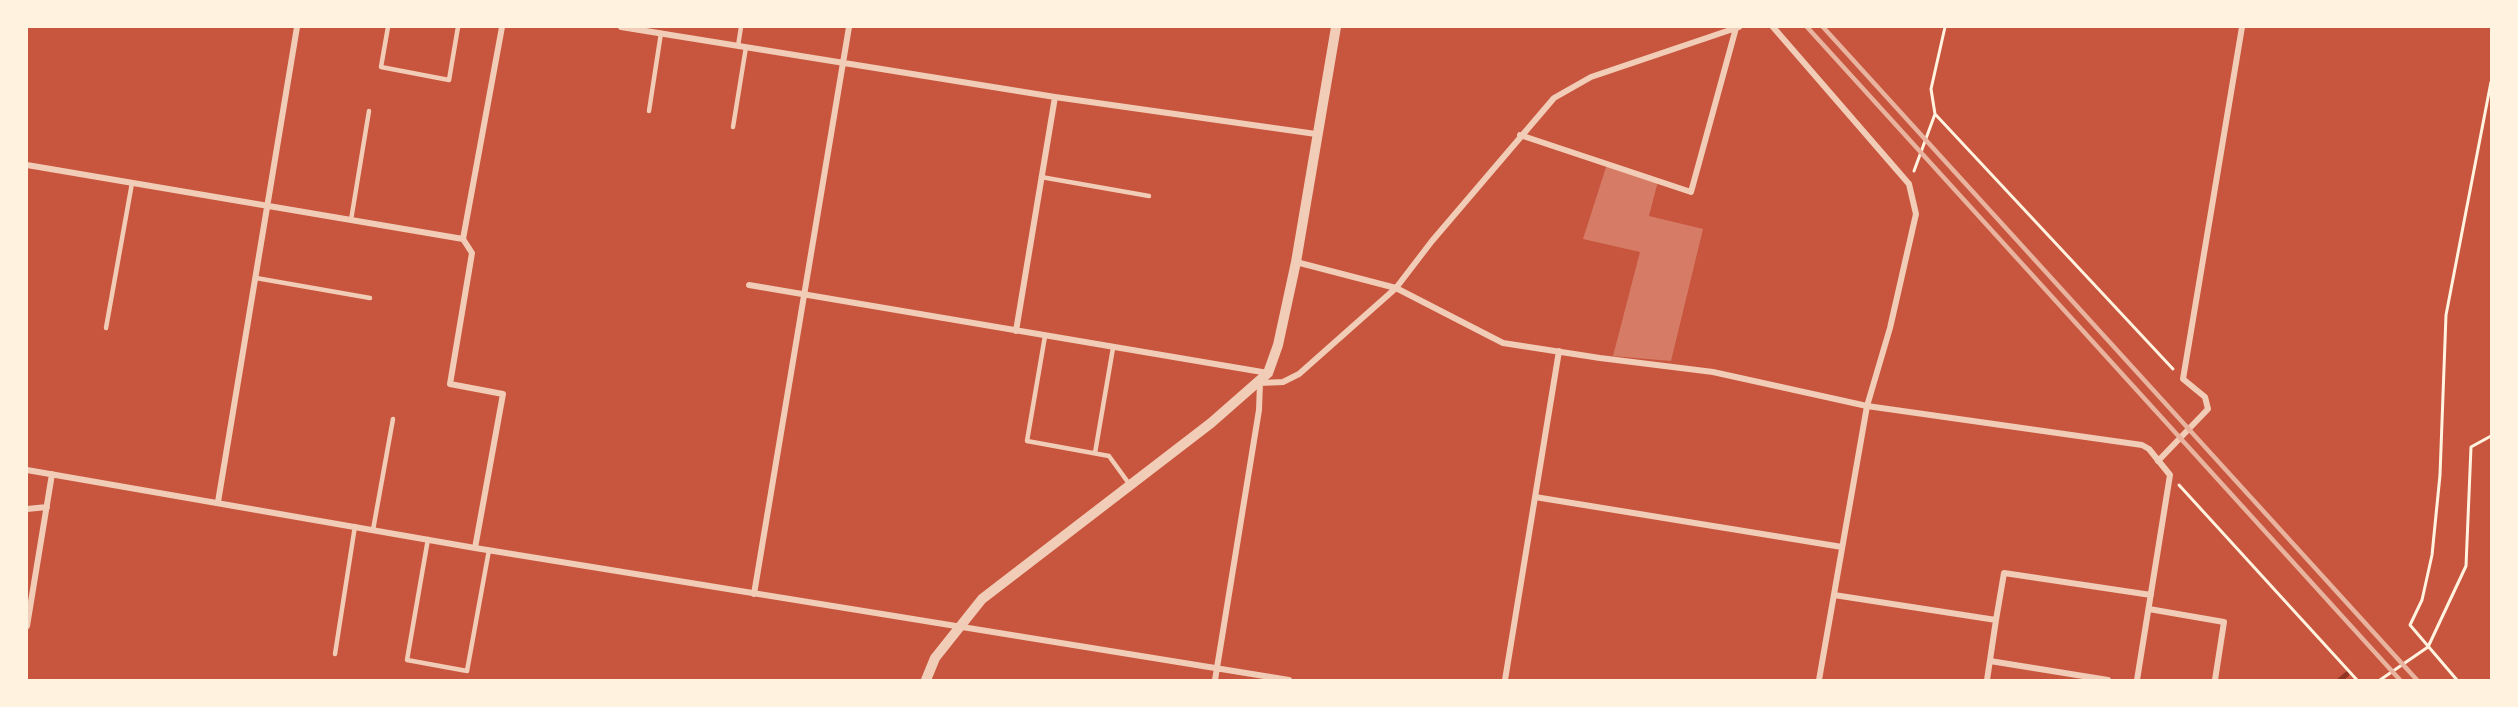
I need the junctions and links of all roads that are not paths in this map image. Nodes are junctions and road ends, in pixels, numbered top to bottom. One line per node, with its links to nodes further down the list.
1 (297, 27): 26 (street)
2 (388, 27): 3 (lane)
3 (458, 27)
4 (502, 27): 28 (street)
5 (621, 27): 12 (street)
6 (741, 27): 13 (lane)
7 (849, 27): 15 (street)
8 (1336, 27): 20 (street)
9 (1738, 27): 21 (street); 21 (street)
10 (1773, 27): 42 (street)
11 (2242, 27): 45 (street)
12 (661, 33): 13 (street); 18 (lane)
13 (738, 46): 14 (street)
14 (747, 47): 15 (street); 19 (lane)
15 (843, 63): 16 (street); 33 (street)
16 (1054, 98): 20 (street); 23 (street)
17 (369, 111): 27 (lane)
18 (649, 111)
19 (733, 127)
20 (1316, 134): 29 (street)
21 (1520, 135): 32 (street)
22 (27, 165): 24 (street)
23 (1041, 177): 25 (lane); 36 (street)
24 (132, 183): 26 (street); 35 (lane)
25 (1149, 196)
26 (268, 207): 27 (street); 30 (street)
27 (351, 220): 28 (street)
28 (463, 238): 57 (street)
29 (1296, 262): 32 (street); 40 (street)
30 (256, 278): 34 (lane); 50 (street)
31 (749, 285): 33 (street)
32 (1395, 288): 39 (street); 41 (street)
33 (804, 295): 36 (street); 59 (street)
34 (370, 298)
35 (106, 328)
36 (1016, 331): 37 (street)
37 (1045, 336): 38 (street); 44 (lane)
38 (1113, 348): 40 (street); 44 (lane)
39 (1559, 351): 42 (street); 49 (street)
40 (1268, 373): 41 (street)
41 (1260, 382): 48 (street); 68 (street)
42 (1867, 406): 45 (street); 56 (street)
43 (393, 419): 54 (lane)
44 (1095, 453): 48 (lane)
45 (2158, 460): 61 (street)
46 (27, 470): 47 (street)
47 (52, 474): 50 (street); 51 (street)
48 (1130, 486): 65 (street)
49 (1535, 497): 56 (street); 72 (street)
50 (218, 502): 53 (street)
51 (47, 507): 52 (street); 64 (street)
52 (27, 509)
53 (355, 526): 54 (street); 66 (lane)
54 (373, 530): 55 (street)
55 (428, 539): 57 (street); 58 (lane)
56 (1842, 547): 60 (street)
57 (475, 548): 58 (street)
58 (489, 550): 59 (street)
59 (754, 594): 65 (street)
60 (1834, 594): 63 (street); 73 (street)
61 (2151, 595): 62 (street); 63 (street)
62 (2149, 609): 76 (street); 77 (street)
63 (1996, 620): 67 (street)
64 (27, 626)
65 (958, 627): 68 (street); 69 (street)
66 (335, 654)
67 (1990, 661): 74 (street); 75 (street)
68 (1217, 669): 70 (street); 71 (street)
69 (926, 680)
70 (1215, 680)
71 (1289, 680)
72 (1505, 680)
73 (1819, 680)
74 (1987, 680)
75 (2108, 680)
76 (2137, 680)
77 (2215, 680)

